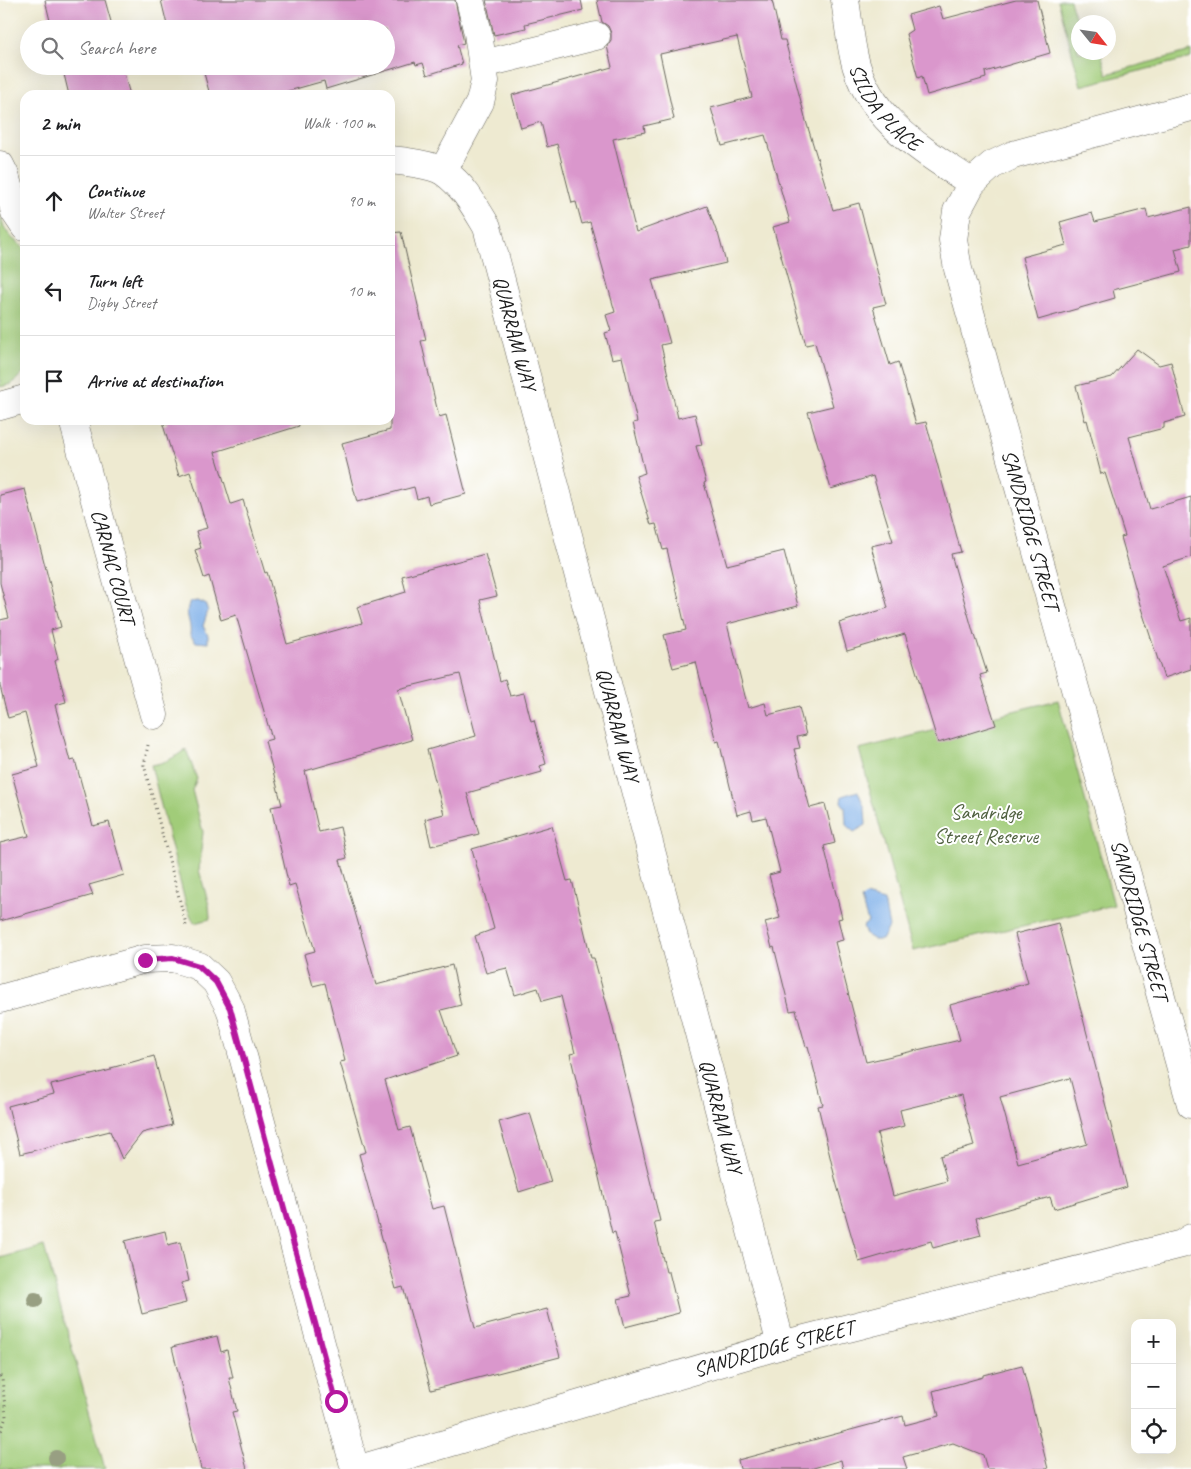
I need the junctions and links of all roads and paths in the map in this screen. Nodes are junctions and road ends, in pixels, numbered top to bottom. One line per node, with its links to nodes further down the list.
1 (470, 0): 4 (street)
2 (845, 0): 9 (street, SILDA PLACE)
3 (596, 36): 4 (street)
4 (483, 64): 8 (street)
5 (1191, 107): 9 (street, SANDRIDGE STREET)
6 (395, 161): 8 (street, QUARRAM WAY)
7 (0, 165): 10 (street)
8 (442, 171): 19 (street, QUARRAM WAY)
9 (972, 183): 17 (street, SANDRIDGE STREET)
10 (20, 220)
11 (20, 400): 12 (street)
12 (0, 406)
13 (74, 425): 14 (street, CARNAC COURT)
14 (154, 715): 15 (path)
15 (187, 962): 16 (street); 22 (street)
16 (0, 998)
17 (1191, 1104)
18 (1191, 1238): 19 (street, SANDRIDGE STREET)
19 (781, 1345): 23 (street, SANDRIDGE STREET)
20 (0, 1376): 21 (path)
21 (0, 1434)
22 (355, 1469)
23 (360, 1469)

